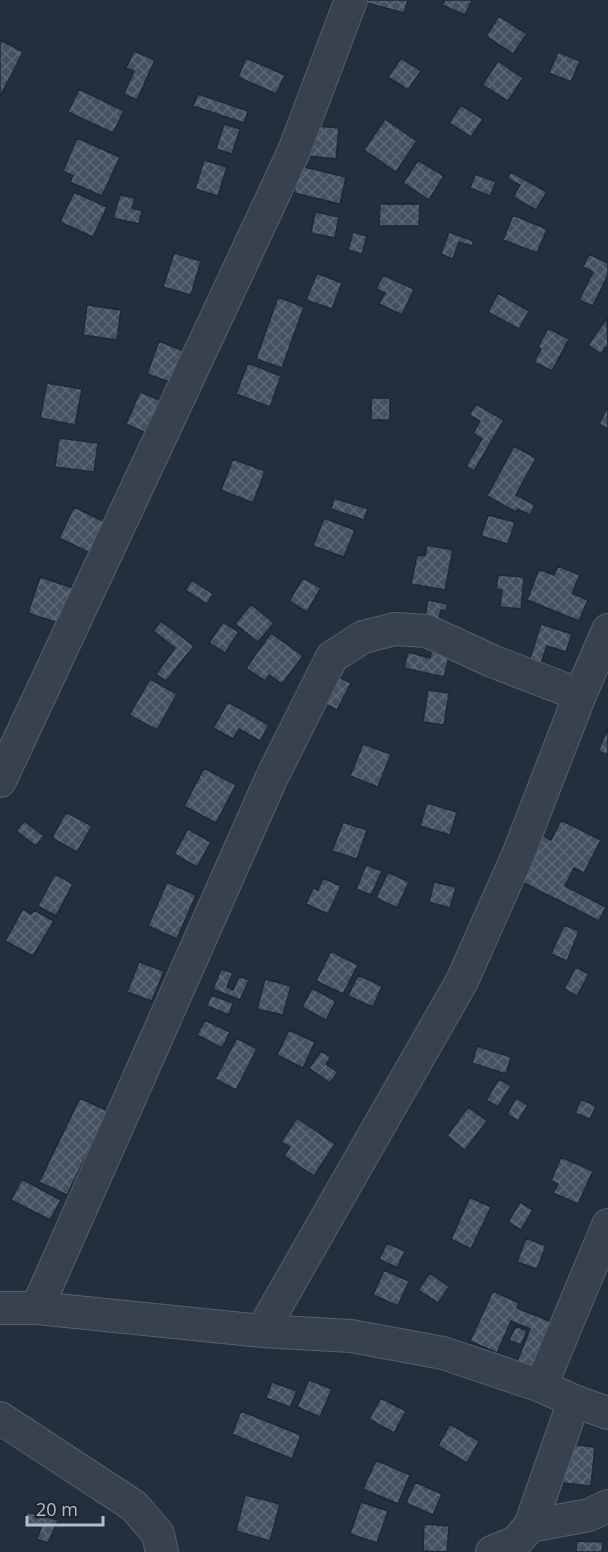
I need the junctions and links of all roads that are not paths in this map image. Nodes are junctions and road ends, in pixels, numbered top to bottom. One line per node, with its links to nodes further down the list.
1 (351, 0): 4 (street)
2 (608, 630): 3 (street)
3 (580, 695): 7 (street); 8 (street)
4 (0, 781)
5 (608, 1225): 9 (street)
6 (0, 1308): 7 (street)
7 (38, 1308): 8 (street)
8 (262, 1331): 9 (street)
9 (541, 1386): 10 (street)
10 (574, 1401): 11 (street); 14 (street)
11 (608, 1413)
12 (0, 1418): 15 (street)
13 (608, 1506): 14 (street)
14 (530, 1526): 16 (street)
15 (162, 1552)
16 (492, 1552)

